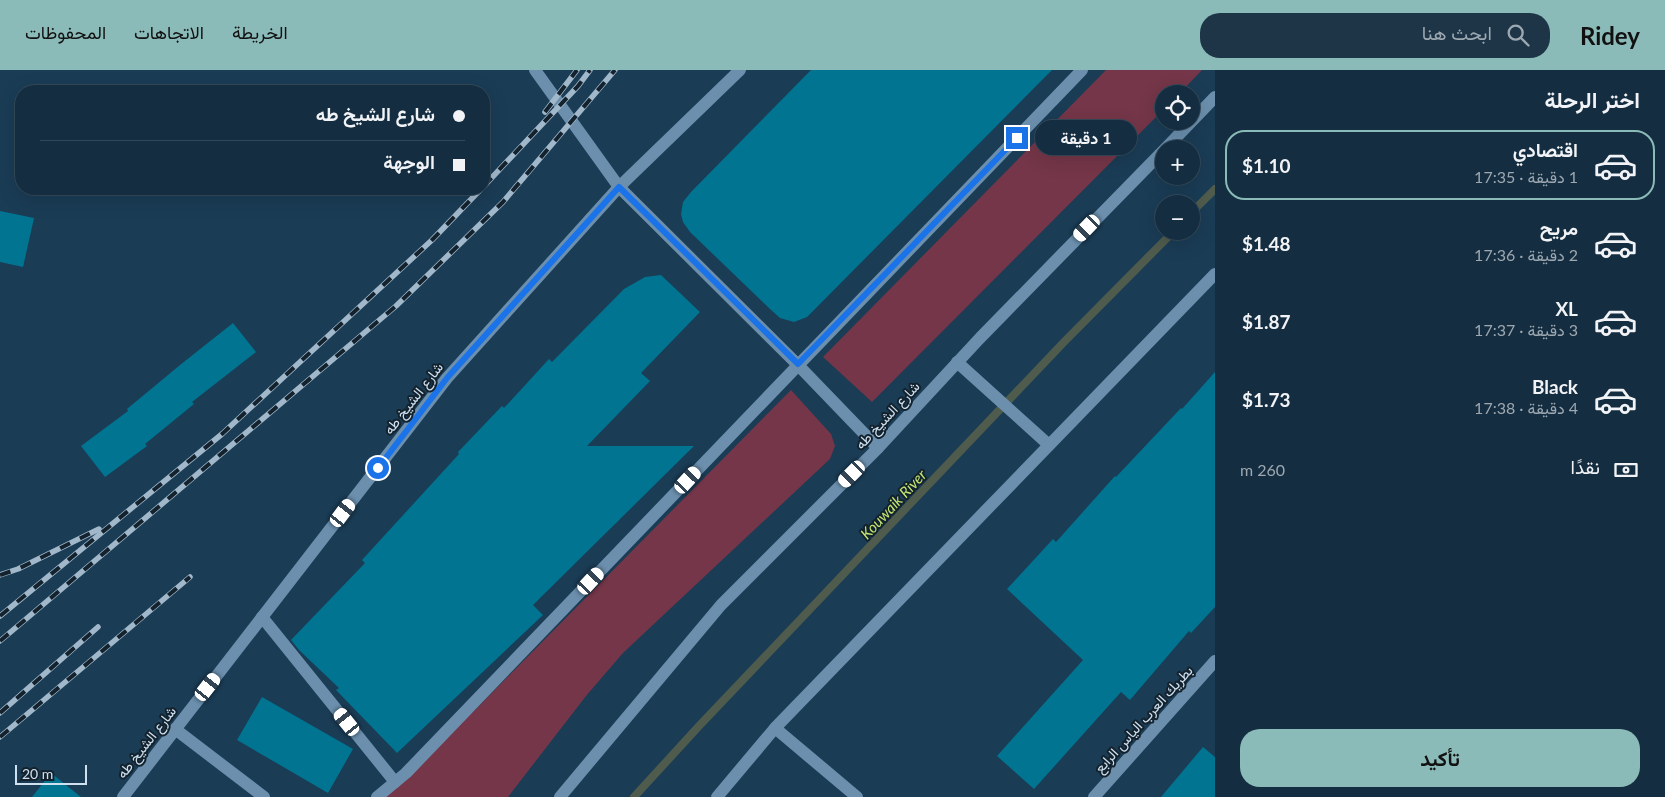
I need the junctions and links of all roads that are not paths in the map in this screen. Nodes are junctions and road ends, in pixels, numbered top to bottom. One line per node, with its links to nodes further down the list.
1 (535, 70): 7 (street)
2 (740, 70): 7 (street, شارع الشيخ طه)
3 (1082, 70): 10 (street)
4 (1215, 97): 5 (street, شارع الشيخ طه)
5 (1173, 140)
6 (1155, 158): 9 (street, شارع الشيخ طه)
7 (619, 187): 10 (street); 13 (street, شارع الشيخ طه)
8 (1215, 274): 11 (street)
9 (957, 362): 11 (street); 12 (street, شارع الشيخ طه)
10 (798, 364): 12 (street); 17 (street)
11 (1049, 445): 15 (street)
12 (878, 448): 21 (street, شارع الشيخ طه)
13 (262, 617): 16 (street, شارع الشيخ طه); 17 (street)
14 (1215, 661): 24 (street, بطريك العرب الياس الرابع)
15 (775, 728): 22 (street); 23 (street)
16 (175, 729): 18 (street, شارع الشيخ طه); 19 (street)
17 (395, 782): 20 (street)
18 (123, 797)
19 (264, 797)
20 (377, 797)
21 (560, 797)
22 (717, 797)
23 (857, 797)
24 (1094, 797)

